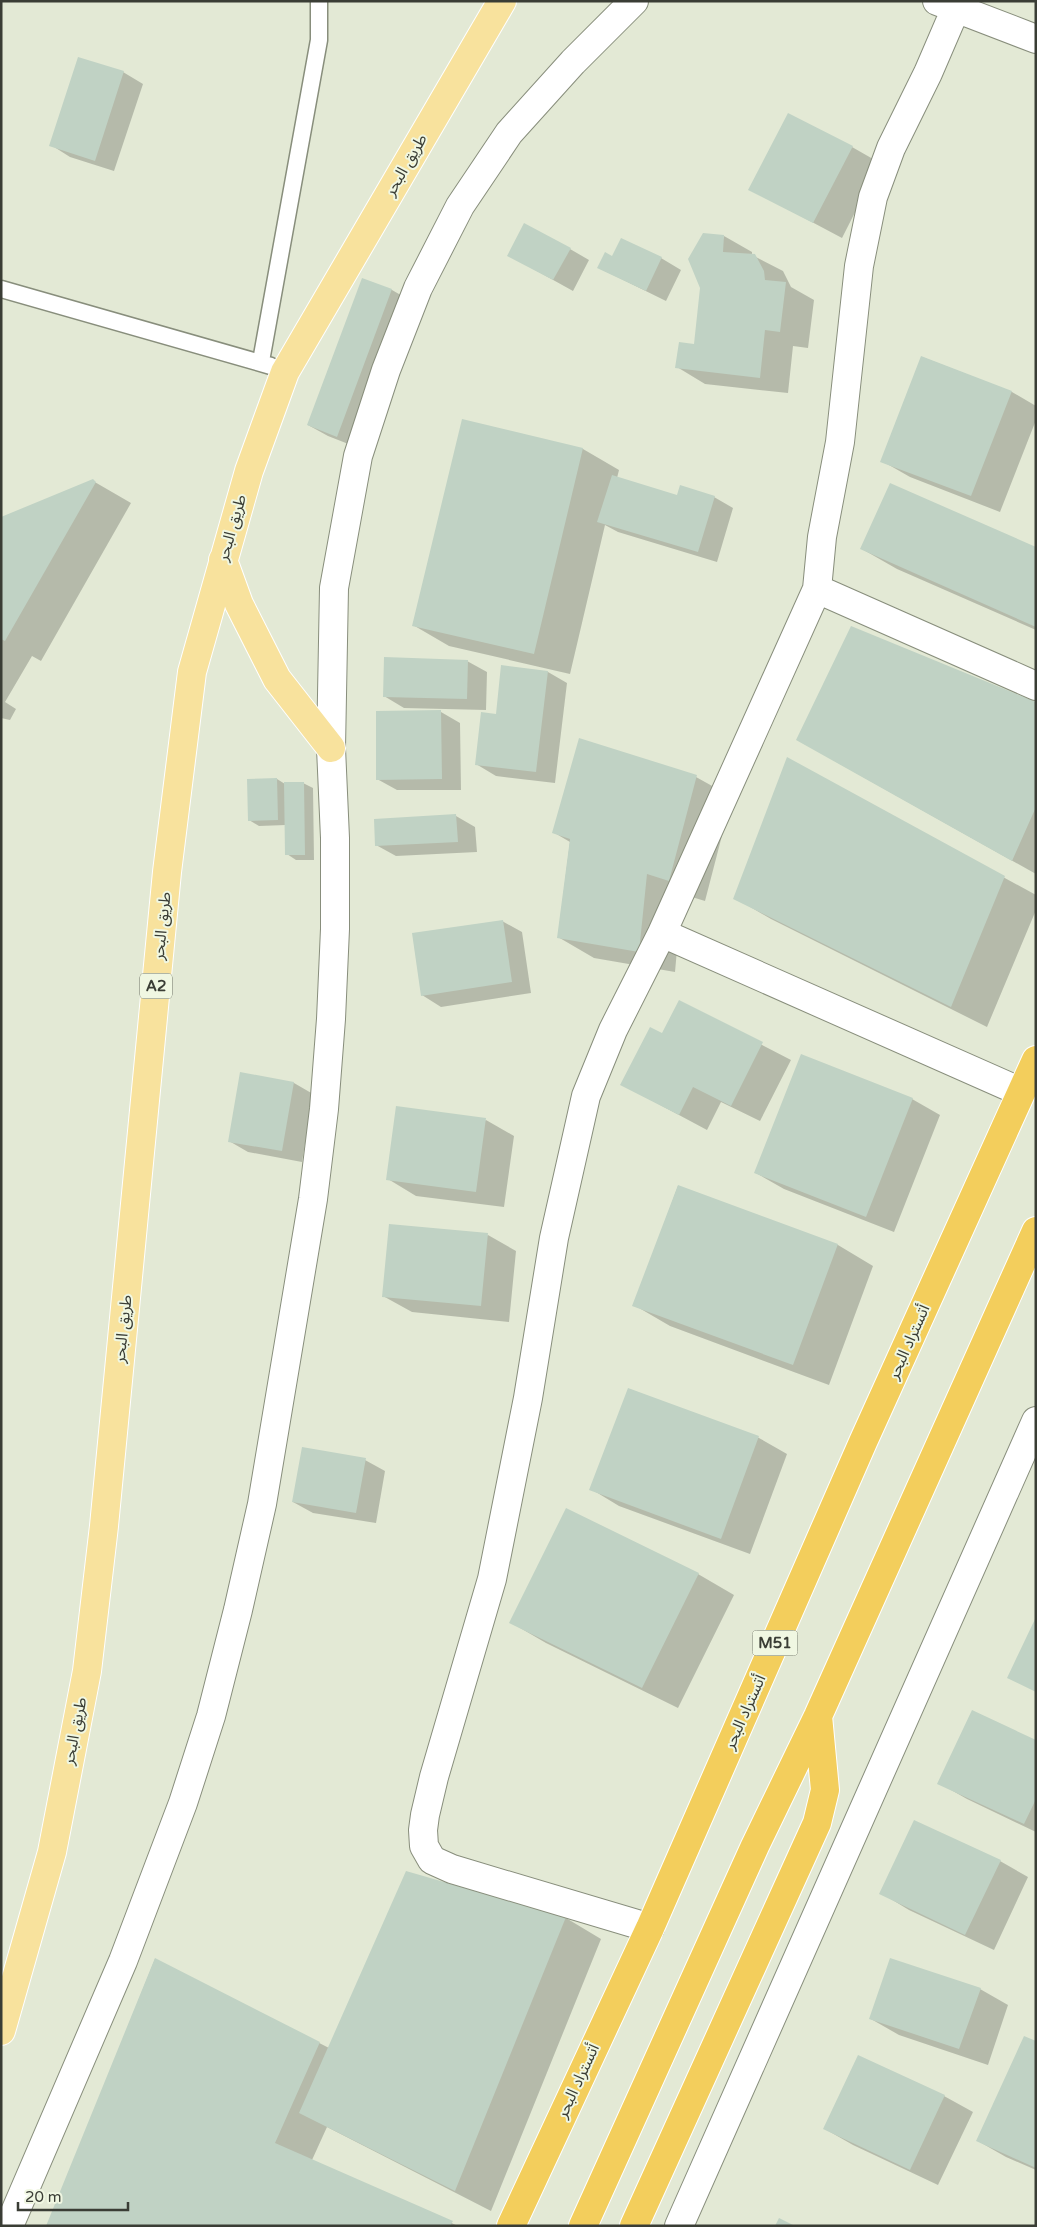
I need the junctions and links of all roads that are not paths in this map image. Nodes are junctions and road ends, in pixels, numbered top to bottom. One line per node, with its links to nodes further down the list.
1 (319, 1): 7 (lane)
2 (502, 1): 7 (main road, طريق البحر / A2)
3 (634, 1): 11 (main road)
4 (950, 4): 5 (main road); 9 (main road)
5 (1036, 40)
6 (1, 289): 7 (lane)
7 (273, 367): 8 (main road, طريق البحر / A2)
8 (223, 560): 11 (main road); 19 (main road, طريق البحر / A2)
9 (817, 589): 10 (main road); 12 (main road)
10 (1036, 686)
11 (331, 748): 20 (main road)
12 (662, 933): 14 (main road); 18 (main road)
13 (1036, 1060): 14 (highway, أتستراد البحر / M51)
14 (1020, 1092): 18 (highway, أتستراد البحر / M51)
15 (1036, 1231): 17 (highway)
16 (1036, 1421): 24 (main road)
17 (818, 1716): 22 (highway); 23 (highway)
18 (650, 1928): 21 (highway, أتستراد البحر / M51)
19 (1, 2031)
20 (9, 2226)
21 (511, 2226)
22 (583, 2226)
23 (634, 2226)
24 (679, 2226)

